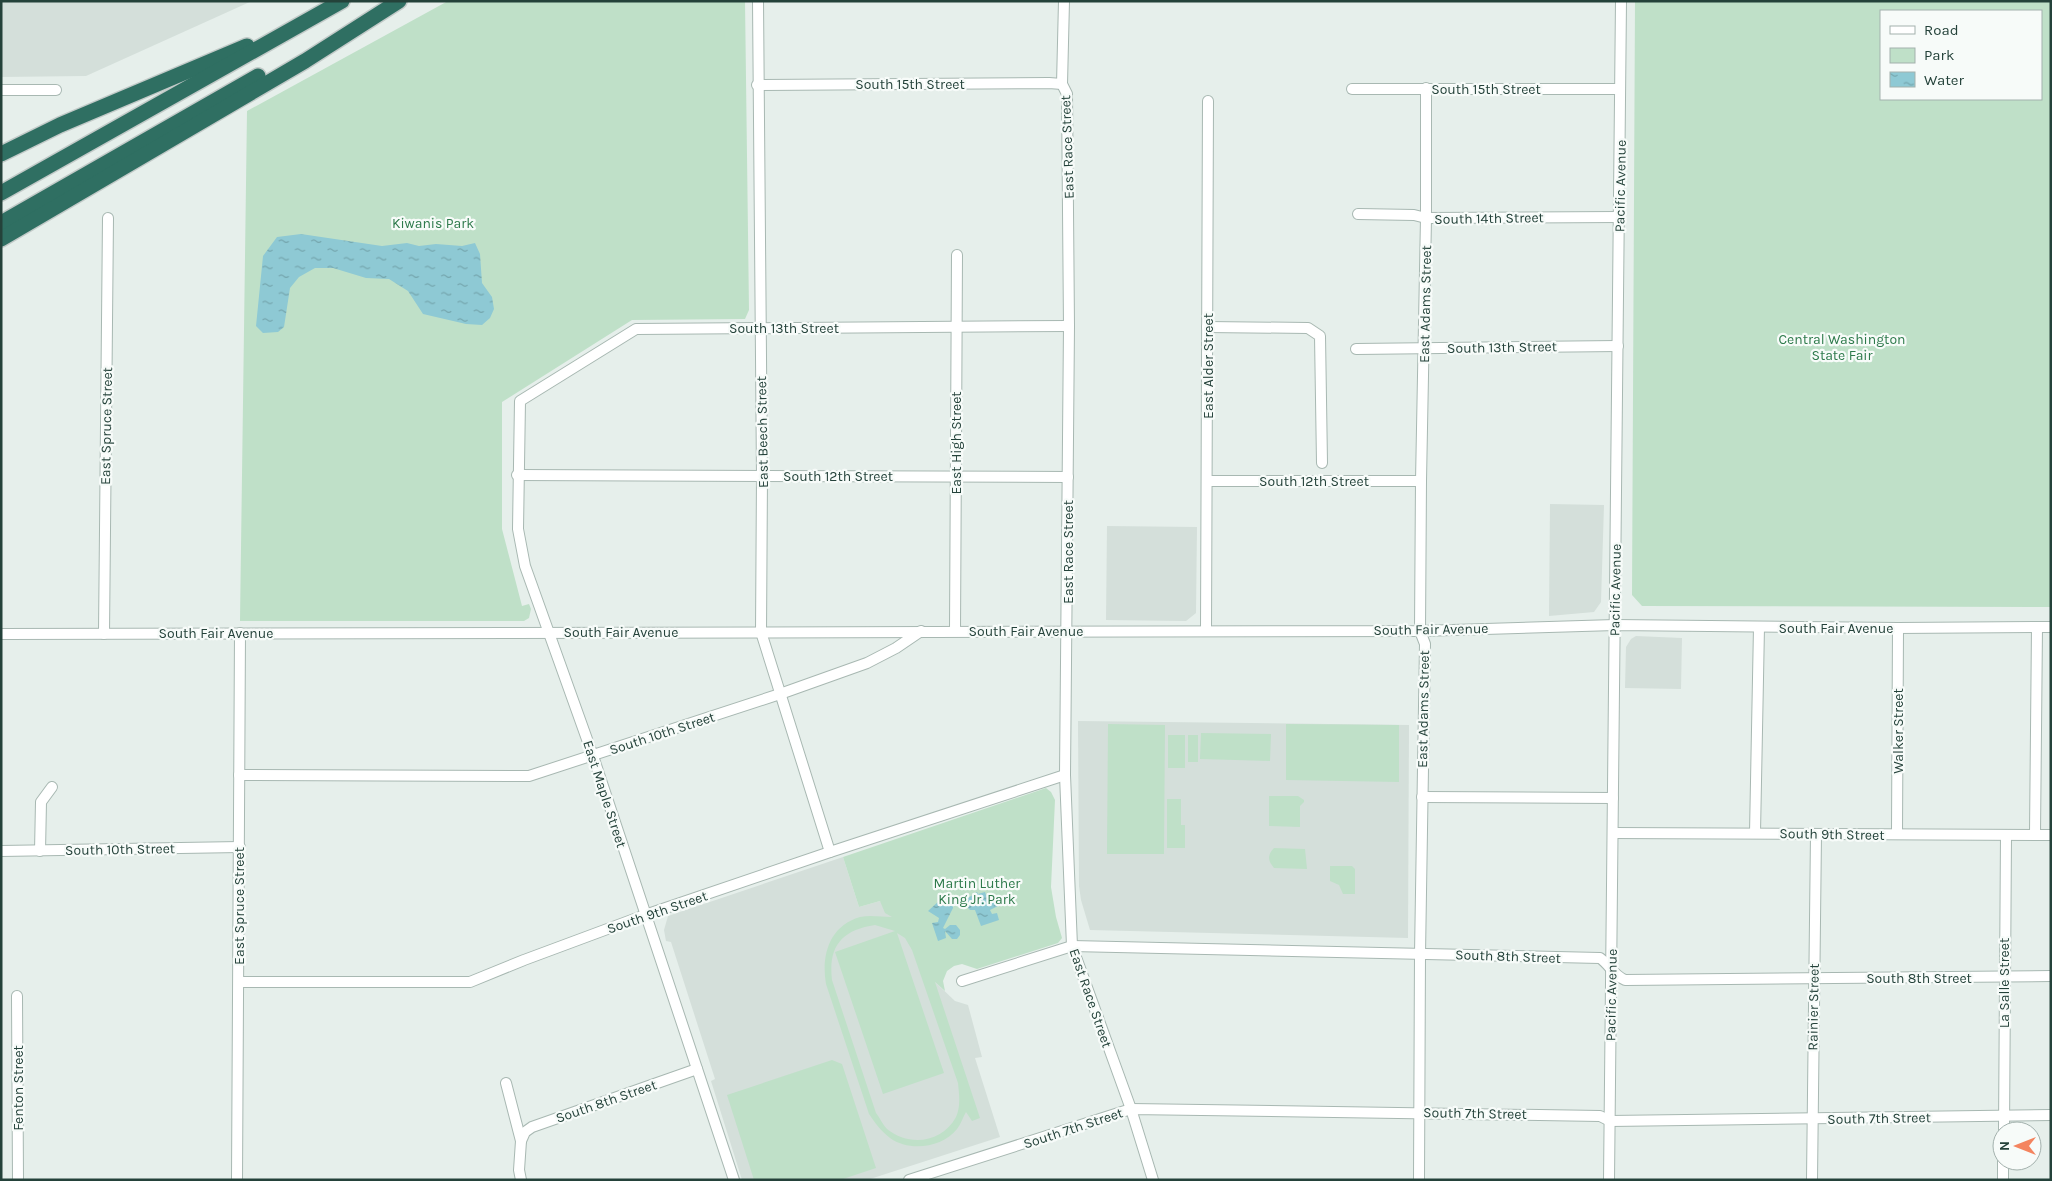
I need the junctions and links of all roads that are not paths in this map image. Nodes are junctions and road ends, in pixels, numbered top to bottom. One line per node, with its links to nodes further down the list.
1 (342, 1): 7 (highway)
2 (390, 1): 24 (highway)
3 (399, 1): 25 (highway)
4 (758, 1): 9 (street, East Beech Street)
5 (1064, 1): 8 (street, East Race Street)
6 (1621, 1): 12 (street, Pacific Avenue)
7 (316, 16): 16 (highway); 19 (highway)
8 (1062, 84): 9 (street, South 15th Street); 29 (street, East Race Street)
9 (757, 85): 32 (street, East Beech Street)
10 (1426, 88): 11 (street, South 15th Street); 12 (street, South 15th Street); 23 (street, East Adams Street)
11 (1352, 89)
12 (1620, 89): 21 (street, Pacific Avenue)
13 (1, 90): 14 (street)
14 (56, 90)
15 (1208, 101): 31 (street, East Alder Street)
16 (60, 125): 17 (highway); 18 (highway)
17 (1, 142)
18 (1, 154)
19 (1, 193)
20 (1358, 214): 23 (street, South 14th Street)
21 (1620, 216): 23 (street, South 14th Street); 33 (street, Pacific Avenue)
22 (108, 218): 58 (street, East Spruce Street)
23 (1426, 218): 34 (street, East Adams Street)
24 (1, 223)
25 (24, 226): 26 (highway); 27 (highway)
26 (1, 239)
27 (1, 244)
28 (957, 255): 30 (street, East High Street)
29 (1069, 326): 30 (street, South 13th Street); 41 (street, East Race Street)
30 (956, 327): 32 (street, South 13th Street); 40 (street, East High Street)
31 (1207, 327): 37 (street); 42 (street, East Alder Street)
32 (760, 328): 36 (street, South 13th Street); 39 (street, East Beech Street)
33 (1618, 346): 34 (street, South 13th Street); 44 (street, Pacific Avenue)
34 (1425, 348): 35 (street, South 13th Street); 43 (street, East Adams Street)
35 (1356, 349)
36 (520, 401): 38 (street, East Maple Street)
37 (1322, 463)
38 (518, 475): 39 (street, South 12th Street); 53 (street, East Maple Street)
39 (762, 476): 40 (street, South 12th Street); 54 (street, East Beech Street)
40 (956, 476): 41 (street, South 12th Street); 50 (street, East High Street)
41 (1068, 476): 55 (street, East Race Street)
42 (1208, 481): 43 (street, South 12th Street); 51 (street, East Alder Street)
43 (1421, 481): 52 (street, East Adams Street)
44 (1615, 625): 45 (street, South Fair Avenue); 52 (street, South Fair Avenue); 65 (street, Pacific Avenue)
45 (1759, 627): 48 (street, South Fair Avenue); 67 (street)
46 (2037, 627): 47 (street, South Fair Avenue); 48 (street, South Fair Avenue); 70 (street)
47 (2051, 627)
48 (1898, 628): 69 (street, Walker Street)
49 (922, 631): 50 (street, South Fair Avenue); 54 (street, South Fair Avenue); 59 (street, South 10th Street)
50 (955, 631): 55 (street, South Fair Avenue)
51 (1206, 631): 52 (street, South Fair Avenue); 55 (street, South Fair Avenue)
52 (1420, 631): 64 (street, East Adams Street)
53 (550, 632): 54 (street, South Fair Avenue); 56 (street, South Fair Avenue); 60 (street, East Maple Street)
54 (761, 632): 59 (street, East Beech Street)
55 (1068, 632): 61 (street, East Race Street)
56 (240, 633): 58 (street, South Fair Avenue); 62 (street, East Spruce Street)
57 (1, 634): 58 (street, South Fair Avenue)
58 (104, 634)
59 (780, 694): 60 (street, South 10th Street); 76 (street, East Beech Street)
60 (592, 756): 62 (street, South 10th Street); 77 (street, East Maple Street)
61 (1065, 774): 76 (street, South 9th Street); 78 (street, East Race Street)
62 (239, 775): 73 (street, East Spruce Street)
63 (52, 787): 75 (street)
64 (1422, 797): 65 (street); 79 (street, East Adams Street)
65 (1613, 798): 66 (street, Pacific Avenue)
66 (1613, 833): 67 (street, South 9th Street); 80 (street, Pacific Avenue)
67 (1756, 833): 68 (street, South 9th Street)
68 (1816, 834): 69 (street, South 9th Street); 83 (street, Rainier Street)
69 (1897, 834): 71 (street, South 9th Street)
70 (2035, 834): 71 (street, South 9th Street); 72 (street, South 9th Street)
71 (2006, 835): 82 (street, La Salle Street)
72 (2051, 835)
73 (240, 847): 75 (street, South 10th Street); 85 (street, East Spruce Street)
74 (1, 851): 75 (street, South 10th Street)
75 (40, 851)
76 (830, 852): 77 (street, South 9th Street)
77 (645, 915): 85 (street, South 9th Street); 87 (street, East Maple Street)
78 (1072, 946): 79 (street, South 8th Street); 84 (street, South 8th Street); 89 (street, East Race Street)
79 (1420, 954): 80 (street, South 8th Street); 90 (street, East Adams Street)
80 (1611, 970): 83 (street, South 8th Street); 94 (street, Pacific Avenue)
81 (2051, 976): 82 (street, South 8th Street)
82 (2004, 978): 83 (street, South 8th Street); 92 (street, La Salle Street)
83 (1814, 979): 93 (street, Rainier Street)
84 (962, 981)
85 (239, 982): 99 (street, East Spruce Street)
86 (17, 996): 98 (street, Fenton Street)
87 (697, 1070): 96 (street, South 8th Street); 101 (street, East Maple Street)
88 (506, 1083): 96 (street)
89 (1131, 1109): 90 (street, South 7th Street); 97 (street, South 7th Street); 103 (street, East Race Street)
90 (1419, 1112): 94 (street, South 7th Street); 104 (street, East Adams Street)
91 (2051, 1115): 92 (street, South 7th Street)
92 (2004, 1116): 93 (street, South 7th Street); 95 (street, La Salle Street)
93 (1812, 1118): 94 (street, South 7th Street); 106 (street, Rainier Street)
94 (1610, 1121): 105 (street, Pacific Avenue)
95 (2004, 1121)
96 (521, 1141): 100 (street)
97 (941, 1175): 102 (street, South 7th Street)
98 (18, 1180)
99 (237, 1180)
100 (521, 1180)
101 (734, 1180)
102 (909, 1180)
103 (1153, 1180)
104 (1419, 1180)
105 (1609, 1180)
106 (1812, 1180)

